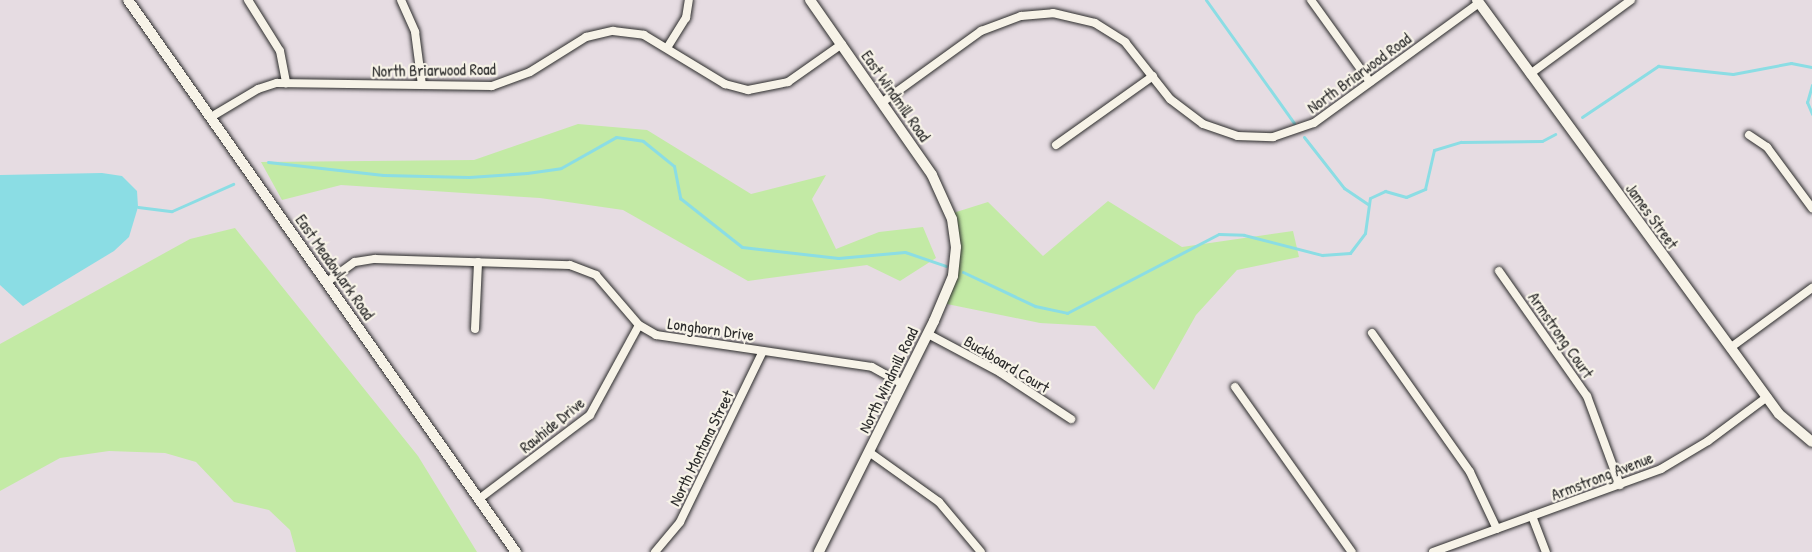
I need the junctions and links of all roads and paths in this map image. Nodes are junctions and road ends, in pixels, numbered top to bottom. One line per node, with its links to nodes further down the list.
1 (128, 0): 17 (street, East Meadowlark Road)
2 (248, 0): 14 (street)
3 (401, 0): 15 (street)
4 (689, 0): 10 (street)
5 (810, 0): 9 (street, East Windmill Road)
6 (1311, 0): 13 (street)
7 (1631, 0): 11 (street)
8 (1478, 2): 11 (street, James Street); 13 (street, North Briarwood Road)
9 (842, 44): 10 (street, North Briarwood Road); 16 (street, East Windmill Road)
10 (668, 48): 15 (street, North Briarwood Road)
11 (1530, 74): 30 (street, James Street)
12 (1154, 76): 13 (street, North Briarwood Road); 16 (street, North Briarwood Road); 19 (street)
13 (1370, 82)
14 (286, 83): 15 (street, North Briarwood Road); 17 (street, North Briarwood Road)
15 (422, 85)
16 (884, 102): 21 (street, East Windmill Road)
17 (211, 117): 24 (street, East Meadowlark Road)
18 (1749, 135): 20 (street)
19 (1056, 145)
20 (1812, 208)
21 (950, 214): 29 (street, North Windmill Road)
22 (478, 262): 24 (street, Longhorn Drive); 26 (street, Longhorn Drive); 27 (street)
23 (1499, 271): 38 (street, Armstrong Court)
24 (327, 282): 39 (street, East Meadowlark Road)
25 (1812, 288): 30 (street)
26 (639, 325): 31 (street, Longhorn Drive); 39 (street, Rawhide Drive)
27 (475, 329)
28 (1372, 333): 41 (street)
29 (928, 334): 32 (street, North Windmill Road); 35 (street, Buckboard Court)
30 (1730, 348): 34 (street, James Street)
31 (763, 351): 32 (street, Longhorn Drive); 43 (street, North Montana Street)
32 (903, 384): 37 (street, North Windmill Road)
33 (1235, 387): 46 (street)
34 (1767, 397): 36 (street, James Street); 38 (street, Armstrong Avenue)
35 (1071, 419)
36 (1812, 442)
37 (869, 452): 44 (street, North Windmill Road); 45 (street)
38 (1620, 485): 40 (street, Armstrong Avenue)
39 (479, 499): 42 (street, East Meadowlark Road)
40 (1532, 516): 41 (street, Armstrong Avenue); 48 (street)
41 (1497, 529): 47 (street, Armstrong Avenue)
42 (516, 552)
43 (655, 552)
44 (819, 552)
45 (981, 552)
46 (1352, 552)
47 (1433, 552)
48 (1546, 552)

